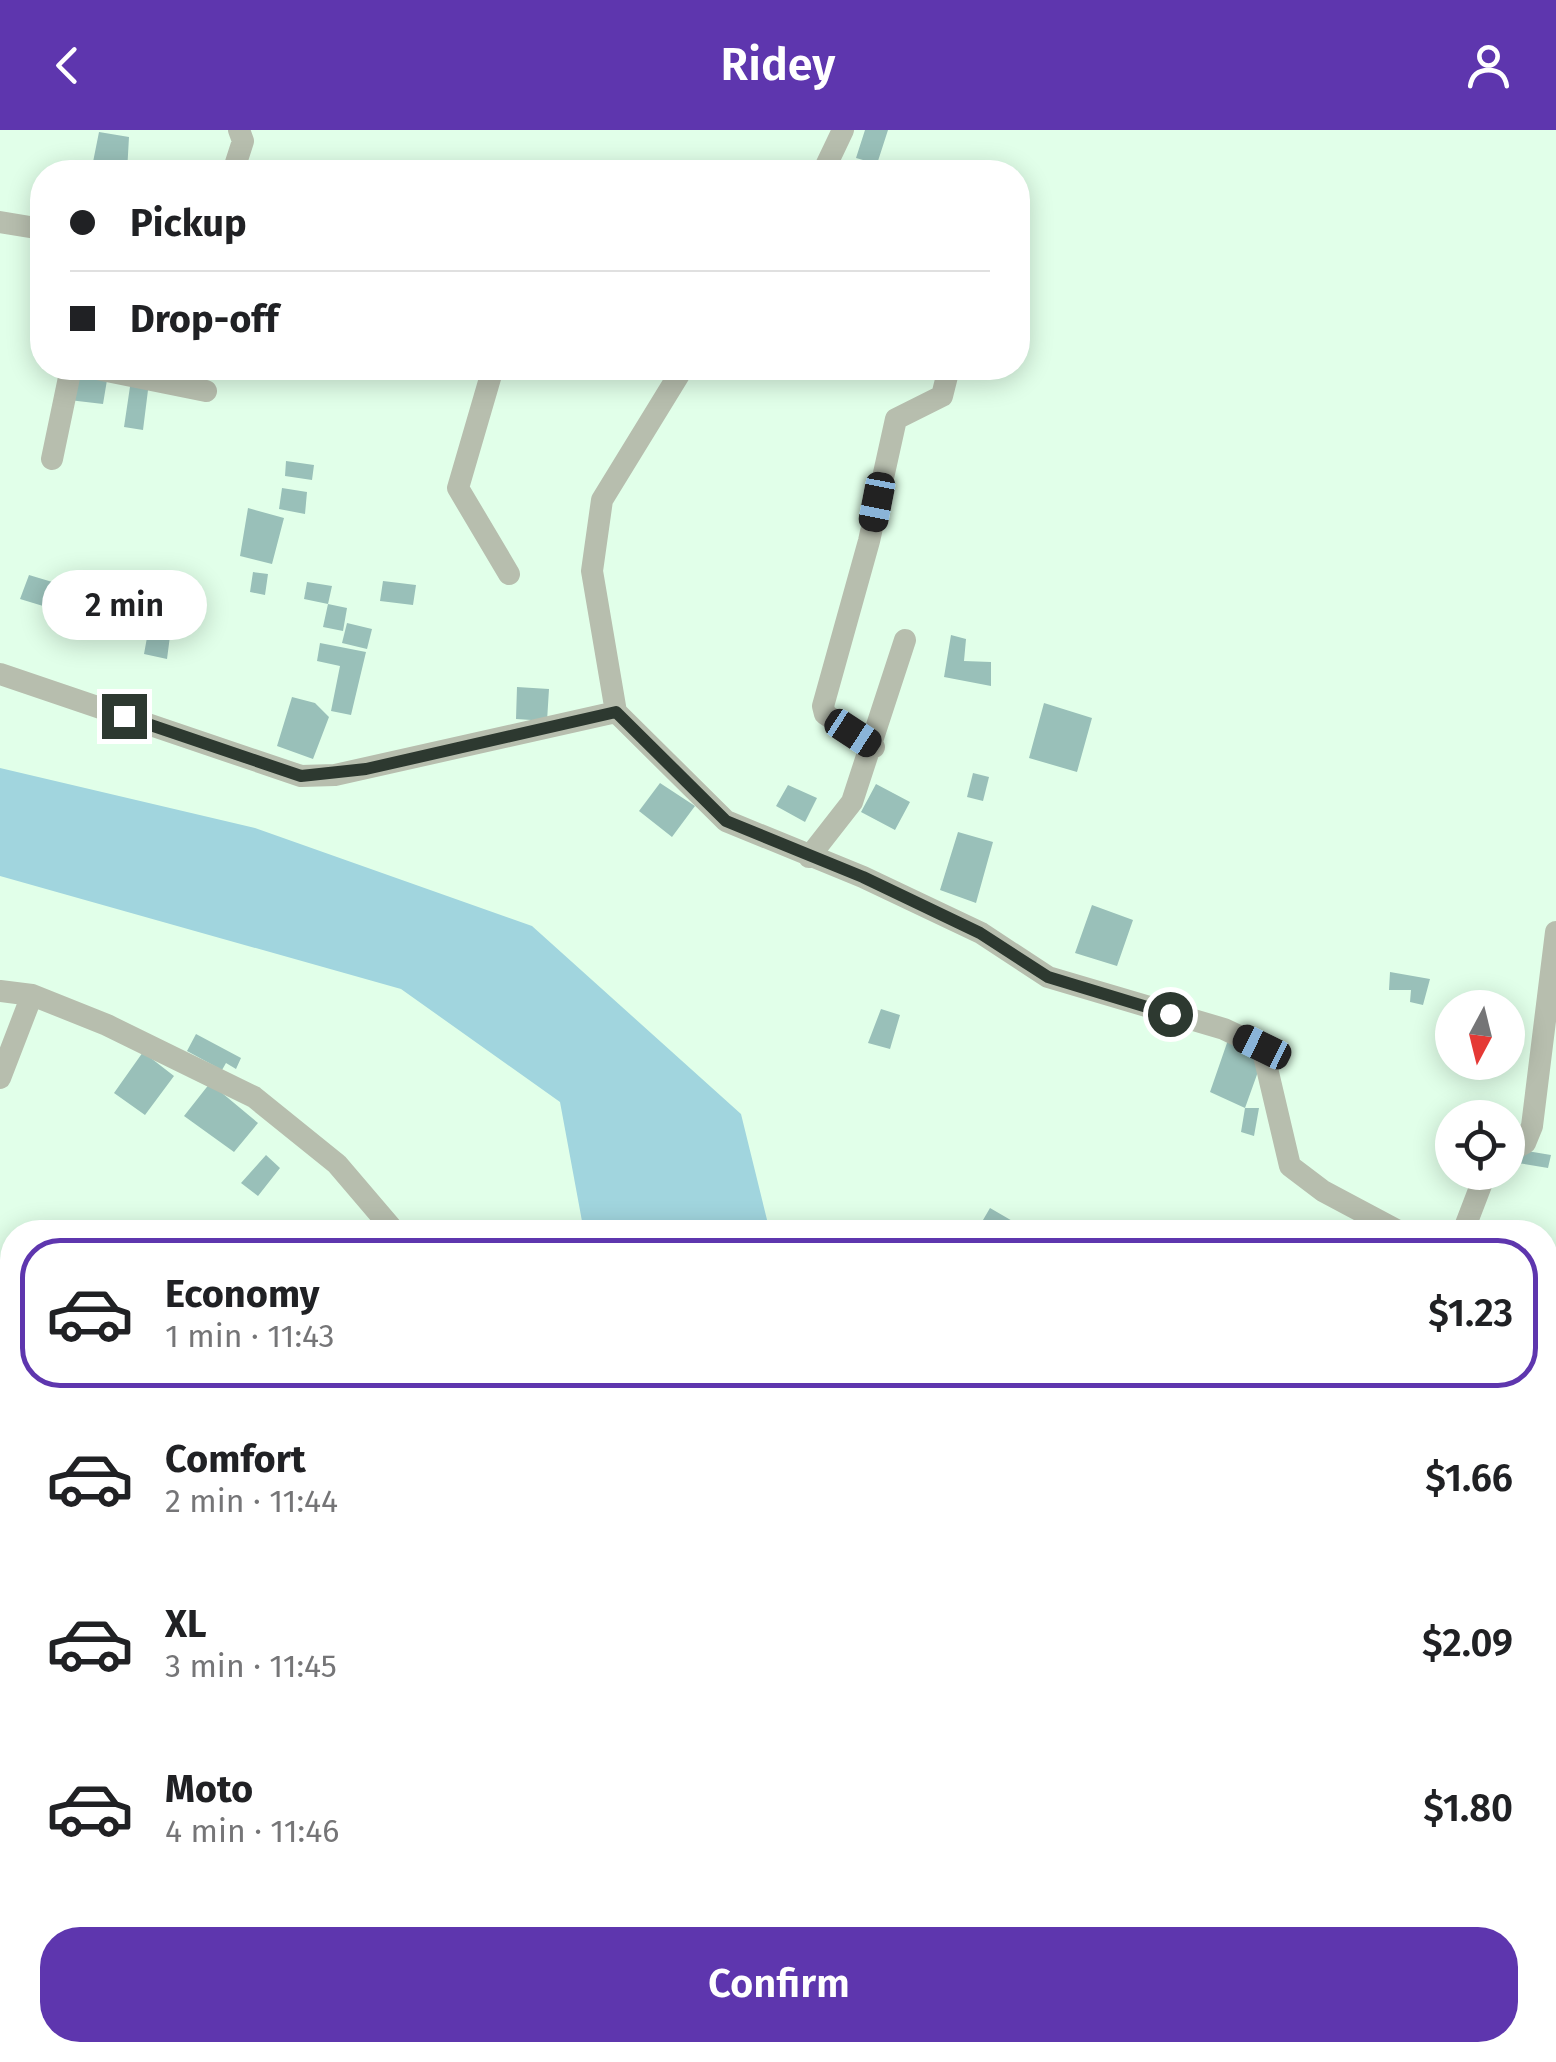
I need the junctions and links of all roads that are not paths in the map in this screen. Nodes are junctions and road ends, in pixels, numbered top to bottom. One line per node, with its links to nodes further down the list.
1 (240, 130): 3 (street)
2 (844, 130): 4 (street)
3 (237, 160)
4 (829, 160)
5 (0, 222): 6 (street)
6 (30, 228)
7 (68, 380): 13 (street)
8 (154, 380): 12 (street)
9 (490, 380): 14 (street)
10 (676, 380): 17 (street)
11 (945, 380): 18 (street)
12 (206, 390)
13 (52, 458)
14 (509, 574)
15 (905, 640): 18 (street)
16 (0, 674): 17 (street)
17 (616, 712): 19 (street)
18 (874, 747): 19 (street)
19 (808, 857): 27 (street)
20 (1556, 932): 24 (street)
21 (0, 991): 22 (street)
22 (32, 995): 23 (street); 26 (street)
23 (0, 1078)
24 (1525, 1141)
25 (1479, 1190): 28 (street)
26 (385, 1220)
27 (1377, 1220)
28 (1468, 1220)

